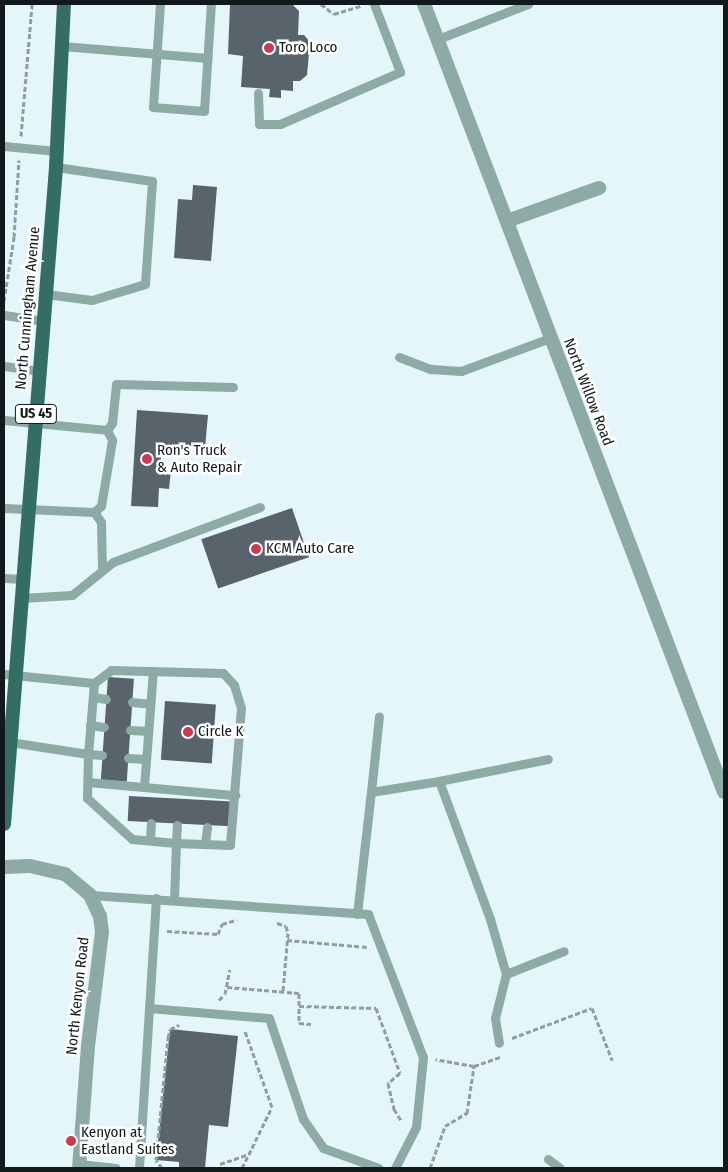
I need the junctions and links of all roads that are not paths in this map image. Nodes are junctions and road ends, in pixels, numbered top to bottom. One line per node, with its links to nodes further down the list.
1 (64, 4): 8 (main road, North Cunningham Avenue / US 45)
2 (160, 4): 9 (lane)
3 (211, 4): 10 (lane)
4 (374, 4): 11 (lane)
5 (424, 4): 7 (street, North Willow Road)
6 (528, 4): 7 (lane)
7 (438, 39): 16 (street, North Willow Road)
8 (62, 46): 9 (lane); 13 (main road, North Cunningham Avenue / US 45)
9 (156, 54): 10 (lane); 10 (lane)
10 (208, 58)
11 (258, 94)
12 (4, 146): 13 (lane)
13 (56, 151): 14 (main road, North Cunningham Avenue / US 45)
14 (56, 167): 17 (main road, North Cunningham Avenue / US 45); 17 (lane)
15 (599, 188): 16 (street)
16 (507, 221): 20 (street, North Willow Road)
17 (46, 294): 19 (main road, North Cunningham Avenue / US 45)
18 (4, 315): 19 (lane)
19 (44, 321): 23 (main road, North Cunningham Avenue / US 45)
20 (550, 338): 21 (lane); 58 (street, North Willow Road)
21 (400, 357)
22 (4, 366): 23 (lane)
23 (39, 370): 26 (main road, North Cunningham Avenue / US 45)
24 (233, 387): 27 (lane)
25 (4, 420): 26 (lane)
26 (35, 424): 27 (lane); 30 (main road, North Cunningham Avenue / US 45)
27 (107, 430): 31 (lane)
28 (260, 507): 32 (lane)
29 (4, 508): 30 (lane)
30 (28, 511): 31 (lane); 34 (main road, North Cunningham Avenue / US 45)
31 (94, 512): 32 (lane)
32 (102, 568): 35 (lane)
33 (4, 578): 34 (lane)
34 (23, 579): 35 (main road, North Cunningham Avenue / US 45)
35 (21, 598): 37 (main road, North Cunningham Avenue / US 45)
36 (153, 671): 38 (lane); 42 (lane); 59 (lane)
37 (10, 675): 38 (lane); 48 (main road, North Cunningham Avenue / US 45)
38 (94, 683): 39 (lane)
39 (93, 698): 40 (lane); 44 (lane)
40 (106, 699)
41 (132, 702): 42 (lane)
42 (150, 704): 47 (lane)
43 (379, 716): 57 (lane)
44 (90, 725): 45 (lane); 49 (lane)
45 (104, 727)
46 (130, 730): 47 (lane)
47 (148, 731): 52 (lane)
48 (10, 742): 49 (lane); 61 (main road, North Cunningham Avenue / US 45)
49 (88, 754): 50 (lane); 55 (lane)
50 (102, 755)
51 (128, 758): 52 (lane)
52 (146, 759): 56 (lane)
53 (548, 759): 54 (lane)
54 (439, 781): 57 (lane); 73 (lane)
55 (88, 782): 56 (lane); 64 (lane)
56 (144, 787): 59 (lane)
57 (371, 792): 71 (lane)
58 (724, 792)
59 (234, 795): 66 (lane)
60 (151, 823): 64 (lane)
61 (4, 824)
62 (177, 825): 65 (lane)
63 (207, 827): 66 (lane)
64 (150, 840): 65 (lane)
65 (176, 843): 66 (lane); 70 (lane)
66 (205, 844)
67 (4, 867): 68 (street, North Kenyon Road)
68 (90, 895): 69 (lane); 77 (street, North Kenyon Road)
69 (156, 898): 70 (lane); 74 (lane)
70 (174, 899): 71 (lane)
71 (357, 914): 81 (lane)
72 (564, 952): 73 (lane)
73 (506, 974): 75 (lane)
74 (149, 1008): 79 (lane); 80 (lane)
75 (499, 1043)
76 (548, 1159): 82 (lane)
77 (79, 1166): 78 (lane)
78 (116, 1168)
79 (138, 1168)
80 (379, 1168)
81 (395, 1168)
82 (560, 1168)

